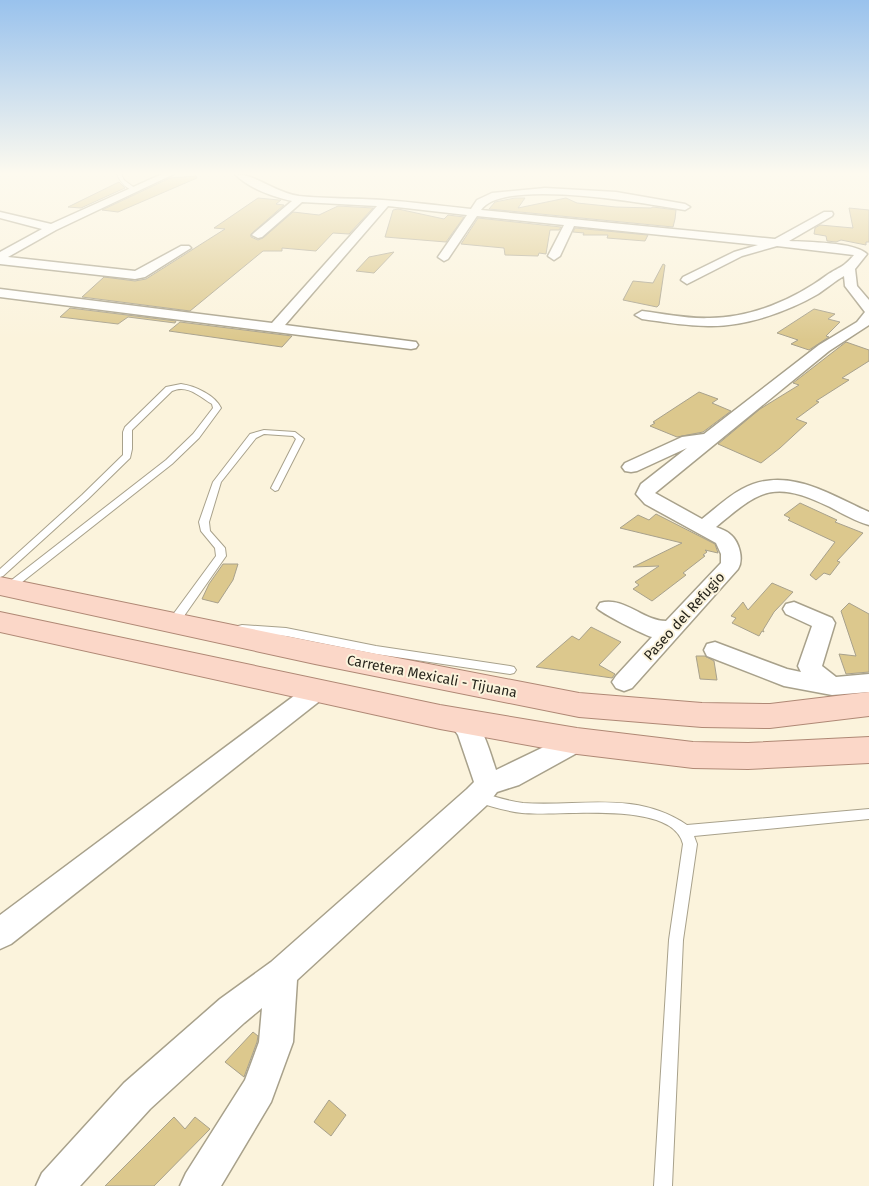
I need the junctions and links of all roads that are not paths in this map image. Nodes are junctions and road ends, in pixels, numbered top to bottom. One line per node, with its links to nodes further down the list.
1 (50, 229): 13 (street)
2 (265, 229): 8 (street)
3 (362, 229): 20 (street)
4 (463, 229): 12 (street)
5 (567, 229): 11 (street)
6 (649, 229): 9 (street)
7 (801, 229): 9 (street)
8 (258, 235)
9 (777, 243): 14 (street); 15 (street)
10 (185, 248): 13 (street)
11 (554, 256)
12 (444, 257)
13 (0, 259)
14 (849, 269): 17 (street); 18 (street)
15 (687, 280)
16 (0, 293): 20 (street)
17 (869, 309)
18 (642, 315)
19 (869, 315): 22 (street)
20 (276, 327): 21 (street)
21 (411, 345)
22 (711, 438): 23 (street); 26 (street)
23 (631, 467)
24 (275, 488): 31 (lane)
25 (869, 518): 26 (street)
26 (704, 527): 32 (street, Paseo del Refugio)
27 (3, 583): 27 (lane); 31 (main road, Carretera Mexicali - Tijuana)
28 (608, 608): 32 (street)
29 (794, 609): 38 (street)
30 (0, 622): 39 (main road)
31 (173, 623): 33 (main road, Carretera Mexicali - Tijuana)
32 (673, 629): 36 (street, Paseo del Refugio)
33 (208, 630): 35 (lane); 40 (main road, Carretera Mexicali - Tijuana)
34 (715, 650): 38 (street)
35 (510, 670)
36 (624, 682)
37 (869, 683): 38 (street)
38 (832, 686)
39 (318, 690): 41 (main road); 47 (street)
40 (869, 704)
41 (460, 721): 42 (main road); 44 (street)
42 (576, 740): 43 (main road); 44 (street)
43 (869, 750)
44 (483, 791): 46 (lane); 48 (street)
45 (869, 814): 46 (lane)
46 (685, 831): 51 (lane)
47 (0, 934)
48 (282, 973): 49 (street); 50 (street)
49 (55, 1186)
50 (199, 1186)
51 (663, 1186)

